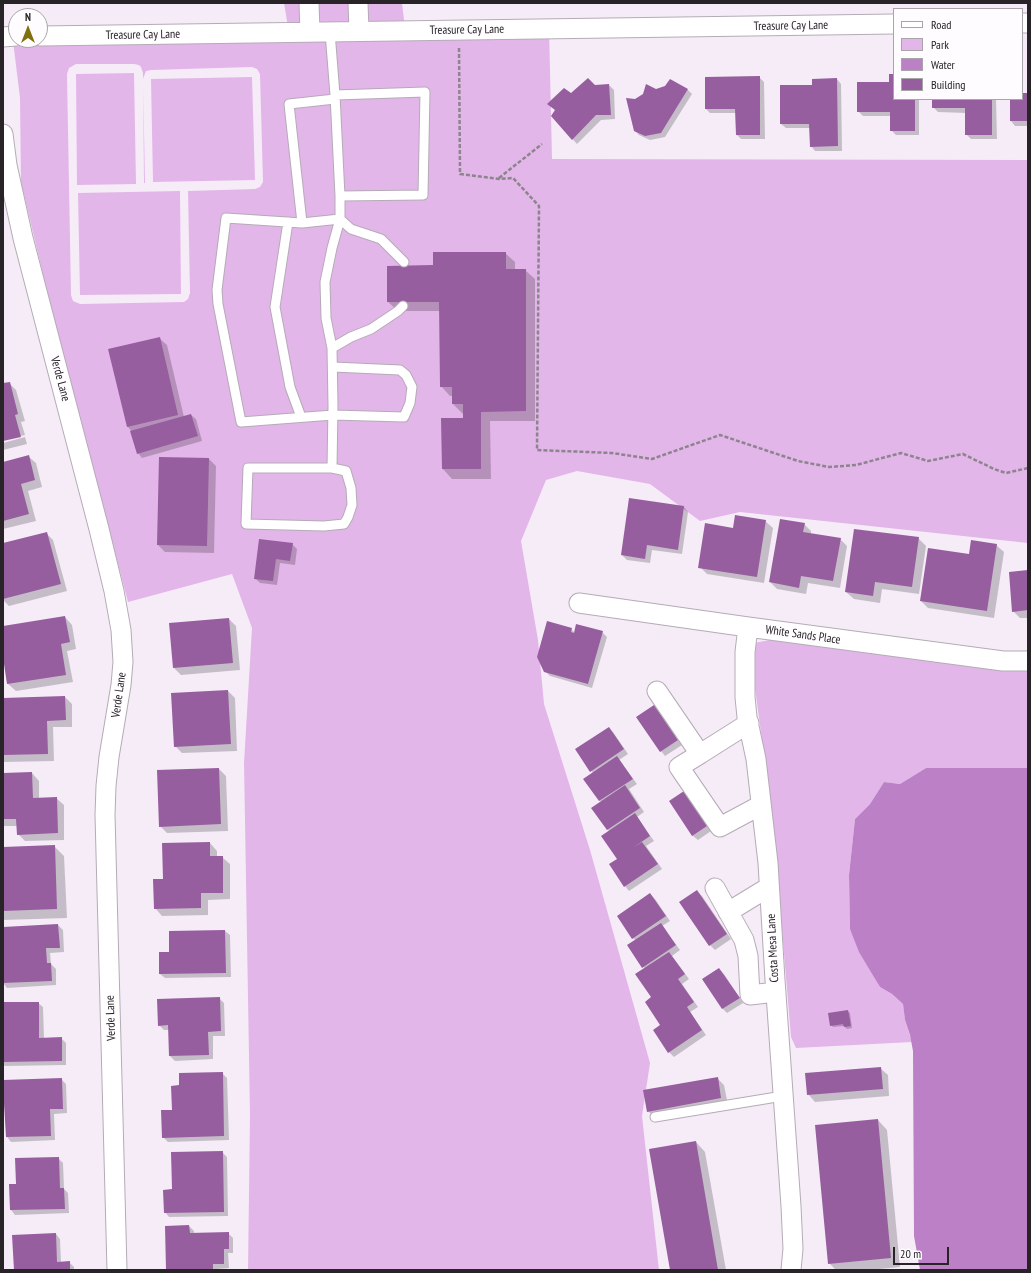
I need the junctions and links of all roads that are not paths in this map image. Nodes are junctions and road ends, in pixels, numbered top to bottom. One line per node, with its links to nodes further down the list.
1 (309, 3): 5 (street)
2 (358, 3): 4 (street)
3 (893, 24): 4 (street, Treasure Cay Lane)
4 (359, 31): 6 (street, Treasure Cay Lane)
5 (310, 32): 6 (street, Treasure Cay Lane); 7 (street, Treasure Cay Lane)
6 (330, 32): 8 (lane)
7 (48, 36)
8 (335, 97): 10 (lane); 10 (lane); 13 (lane)
9 (3, 134): 34 (street, Verde Lane)
10 (340, 196): 11 (lane)
11 (340, 219): 13 (lane); 14 (lane); 16 (lane)
12 (288, 222): 13 (lane); 19 (lane); 19 (lane)
13 (302, 223)
14 (404, 262)
15 (403, 306): 16 (lane)
16 (332, 348): 17 (lane)
17 (333, 367): 18 (lane); 18 (lane)
18 (333, 415): 19 (lane); 20 (lane)
19 (301, 417)
20 (332, 468): 20 (lane)
21 (579, 603): 22 (street, White Sands Place)
22 (748, 627): 23 (street, White Sands Place); 25 (street, Costa Mesa Lane)
23 (1028, 661)
24 (657, 691): 26 (street)
25 (749, 723): 26 (street); 27 (street, Costa Mesa Lane)
26 (700, 754): 27 (street)
27 (761, 805): 28 (street, Costa Mesa Lane)
28 (770, 887): 30 (street); 31 (street, Costa Mesa Lane)
29 (714, 888): 30 (street)
30 (728, 912): 31 (street)
31 (776, 992): 32 (street, Costa Mesa Lane)
32 (783, 1096): 33 (lane); 35 (street, Costa Mesa Lane)
33 (655, 1117)
34 (117, 1270)
35 (791, 1270)

